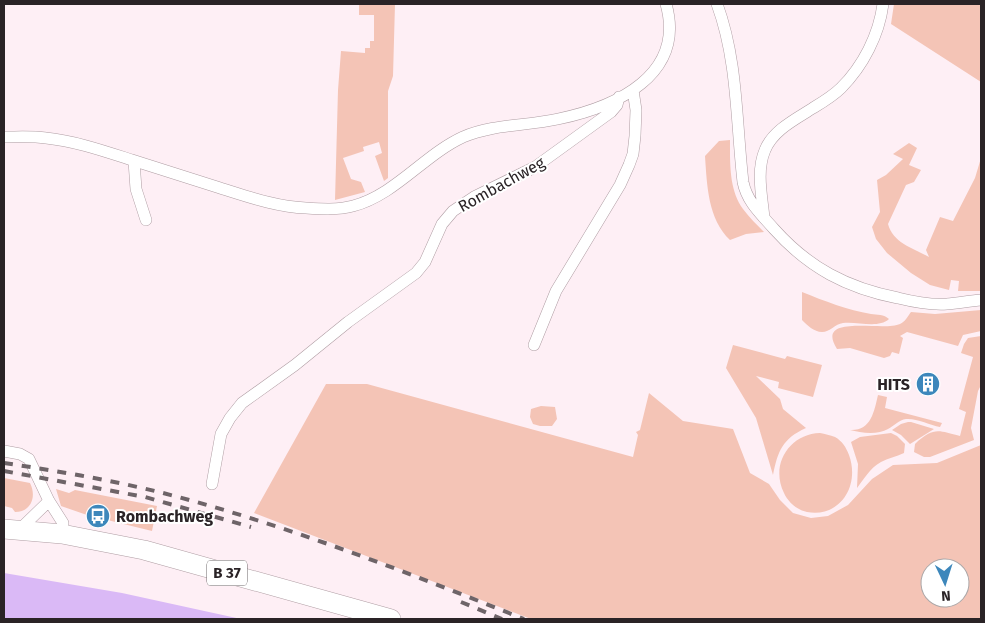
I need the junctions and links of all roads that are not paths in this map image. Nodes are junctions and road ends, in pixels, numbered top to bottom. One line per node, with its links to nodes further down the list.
1 (666, 4): 4 (street, Rombachweg)
2 (717, 4): 8 (street)
3 (883, 4): 8 (street)
4 (633, 90): 5 (street, Rombachweg); 11 (street)
5 (619, 97): 7 (street); 13 (street, Rombachweg)
6 (4, 137): 7 (street)
7 (134, 161): 9 (street)
8 (764, 218): 10 (street)
9 (146, 220)
10 (981, 300)
11 (534, 345)
12 (4, 451): 14 (street)
13 (212, 484)
14 (49, 502): 15 (street); 16 (street)
15 (11, 530): 16 (main road, B 37)
16 (62, 534): 17 (main road, B 37)
17 (392, 619)

